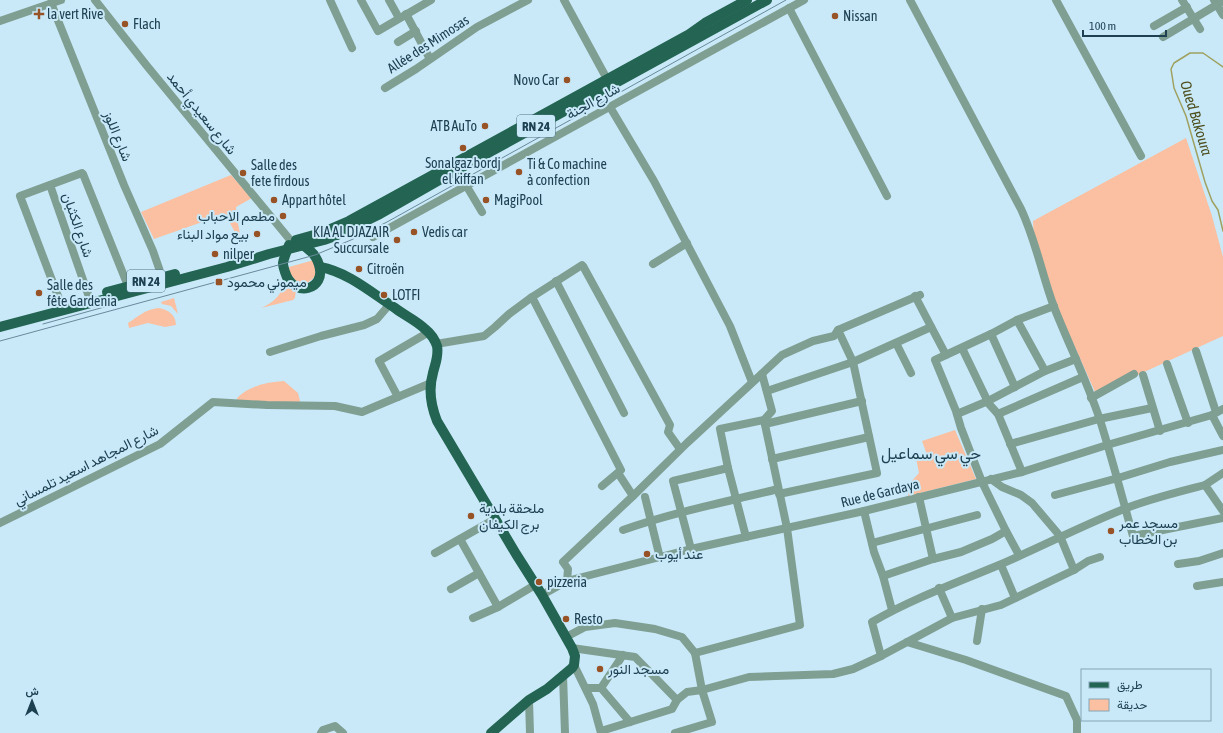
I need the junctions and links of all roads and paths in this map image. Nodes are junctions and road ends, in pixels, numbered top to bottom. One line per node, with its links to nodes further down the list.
1 (61, 0): 15 (street)
2 (95, 0): 42 (street, شارع سعيدي أحمد)
3 (330, 0): 28 (street)
4 (361, 0): 20 (street)
5 (389, 0): 20 (street)
6 (431, 0): 16 (street)
7 (528, 0): 29 (street, Allée des Mimosas)
8 (564, 0): 30 (street)
9 (747, 0): 30 (main road, RN 24)
10 (767, 0): 34 (main road, RN 24)
11 (804, 0): 18 (street, شارع الجنة)
12 (910, 0): 57 (street)
13 (1056, 0): 33 (street)
14 (1218, 2): 19 (street); 21 (street)
15 (51, 3): 22 (street); 49 (street, شارع اللوز)
16 (420, 3): 20 (street)
17 (1185, 3): 21 (street); 23 (street)
18 (789, 8): 32 (street, شارع الجنة); 37 (street)
19 (1223, 15)
20 (403, 16): 25 (street)
21 (1194, 18): 24 (street); 26 (street)
22 (0, 21)
23 (1154, 26)
24 (1200, 30)
25 (416, 32): 27 (street); 29 (street)
26 (1163, 38)
27 (398, 42)
28 (352, 48)
29 (430, 59): 31 (street, Allée des Mimosas)
30 (607, 79): 42 (main road, RN 24)
31 (385, 88)
32 (610, 107): 36 (street, شارع الجنة); 41 (street)
33 (1141, 156)
34 (457, 170): 36 (street); 40 (main road, RN 24)
35 (50, 185): 52 (street); 53 (street, شارع الكثبان); 55 (street)
36 (466, 186): 38 (street); 39 (street, شارع الجنة)
37 (887, 196)
38 (482, 212)
39 (373, 237)
40 (324, 240): 42 (main road, RN 24); 44 (main road)
41 (687, 243): 45 (street); 78 (street)
42 (294, 244): 43 (main road, RN 24); 44 (main road); 46 (main road); 49 (main road, RN 24)
43 (269, 254): 46 (main road); 60 (main road, RN 24)
44 (317, 257): 47 (main road)
45 (653, 264)
46 (283, 266): 50 (main road)
47 (320, 267): 48 (main road); 50 (main road)
48 (340, 274): 50 (main road); 56 (main road)
49 (162, 277): 52 (main road, RN 24)
50 (320, 278)
51 (556, 281): 54 (street); 88 (street); 99 (street)
52 (128, 286): 53 (main road, RN 24)
53 (89, 297): 55 (main road, RN 24)
54 (532, 297): 66 (street); 104 (street)
55 (61, 304): 59 (main road, RN 24)
56 (389, 305): 63 (main road); 69 (street)
57 (1054, 306): 58 (street); 71 (street)
58 (1018, 320): 64 (street); 74 (street)
59 (0, 321)
60 (0, 327)
61 (931, 327): 62 (street); 65 (street); 70 (street)
62 (838, 330): 72 (street); 76 (street)
63 (429, 332): 66 (main road); 82 (street)
64 (991, 334): 67 (street); 80 (street)
65 (896, 342): 72 (street); 75 (street)
66 (436, 344): 79 (main road)
67 (962, 348): 70 (street); 85 (street)
68 (1196, 351): 87 (street)
69 (270, 352)
70 (946, 355): 89 (street)
71 (1076, 359): 74 (street); 77 (street)
72 (853, 362): 81 (street); 84 (street)
73 (1167, 364): 93 (street)
74 (1045, 371): 80 (street)
75 (911, 373)
76 (762, 374): 78 (street); 81 (street)
77 (1083, 377): 83 (street); 90 (street)
78 (752, 382): 99 (street)
79 (431, 383): 82 (street, شارع المجاهد اسعيد تلمساني); 123 (main road)
80 (1015, 387): 85 (street)
81 (767, 391): 92 (street)
82 (398, 397): 125 (street, شارع المجاهد اسعيد تلمساني)
83 (1091, 398): 86 (street); 91 (street)
84 (862, 401): 92 (street); 96 (street)
85 (988, 401): 89 (street); 90 (street)
86 (1152, 408): 91 (street); 94 (street)
87 (1217, 412): 93 (street, Rue de Gardaya); 95 (street)
88 (624, 413)
89 (957, 414): 108 (street)
90 (998, 414): 97 (street)
91 (1100, 419): 97 (street); 98 (street)
92 (764, 422): 101 (street); 102 (street)
93 (1188, 423): 94 (street, Rue de Gardaya)
94 (1160, 431): 98 (street, Rue de Gardaya)
95 (1223, 436)
96 (869, 437): 101 (street); 111 (street)
97 (1010, 444): 103 (street)
98 (1107, 445): 103 (street, Rue de Gardaya); 106 (street)
99 (680, 450): 113 (street)
100 (1223, 452): 106 (street)
101 (772, 459): 111 (street)
102 (728, 468): 116 (street); 120 (street)
103 (1022, 472): 107 (street, Rue de Gardaya)
104 (618, 473): 110 (street); 113 (street)
105 (1223, 474): 109 (street)
106 (1118, 478): 112 (street); 117 (street)
107 (991, 479): 108 (street, Rue de Gardaya); 130 (street)
108 (982, 482): 115 (street, Rue de Gardaya); 129 (street)
109 (1205, 484): 117 (street); 119 (street)
110 (602, 486)
111 (779, 492): 116 (street); 126 (street)
112 (1055, 495)
113 (633, 496): 146 (street)
114 (645, 497): 124 (street)
115 (919, 497): 118 (street, Rue de Gardaya); 127 (street)
116 (736, 500): 120 (street); 131 (street)
117 (1125, 508): 122 (street); 130 (street)
118 (864, 511): 126 (street, Rue de Gardaya); 133 (street)
119 (1223, 511)
120 (681, 512): 124 (street); 134 (street)
121 (978, 516): 127 (street)
122 (1223, 518)
123 (495, 519): 132 (street); 148 (main road)
124 (651, 520): 128 (street); 138 (street)
125 (0, 523)
126 (787, 528): 131 (street, Rue de Gardaya); 163 (street)
127 (926, 528): 133 (street); 140 (street)
128 (623, 530)
129 (1006, 531): 137 (street); 140 (street)
130 (1060, 536): 137 (street); 143 (street)
131 (746, 537): 134 (street, Rue de Gardaya)
132 (460, 539): 135 (street); 144 (street)
133 (872, 543): 145 (street)
134 (691, 549): 138 (street, Rue de Gardaya)
135 (435, 553)
136 (1223, 553): 142 (street)
137 (1019, 555): 141 (street)
138 (660, 558): 146 (street, Rue de Gardaya)
139 (1100, 558): 143 (street)
140 (933, 559): 145 (street)
141 (1001, 564): 150 (street); 153 (street)
142 (1178, 564)
143 (1074, 570): 153 (street)
144 (479, 573): 151 (street); 154 (street)
145 (883, 576): 156 (street)
146 (567, 581): 152 (street, Rue de Gardaya)
147 (1223, 582): 149 (street)
148 (535, 585): 152 (main road); 154 (street)
149 (1197, 586)
150 (939, 588): 156 (street); 158 (street)
151 (451, 589)
152 (542, 595): 159 (main road)
153 (1015, 598): 155 (street)
154 (498, 607): 157 (street)
155 (982, 609): 158 (street); 160 (street)
156 (892, 610): 165 (street)
157 (473, 618)
158 (952, 618): 161 (street)
159 (566, 637): 162 (main road); 163 (street)
160 (977, 641)
161 (907, 642): 165 (street); 181 (street)
162 (572, 648): 164 (street); 166 (main road)
163 (695, 653): 170 (street)
164 (623, 655): 169 (street); 172 (street)
165 (881, 656): 170 (street)
166 (574, 665): 167 (main road); 168 (street)
167 (563, 675): 171 (main road); 179 (street)
168 (586, 688): 169 (street); 174 (street)
169 (601, 688): 173 (street)
170 (702, 690): 172 (street); 180 (street)
171 (530, 700): 177 (main road); 178 (street)
172 (677, 700): 173 (street)
173 (630, 722): 174 (street)
174 (601, 732)
175 (322, 733): 176 (street)
176 (343, 733)
177 (491, 733)
178 (530, 733)
179 (565, 733)
180 (675, 733)
181 (1077, 733)

